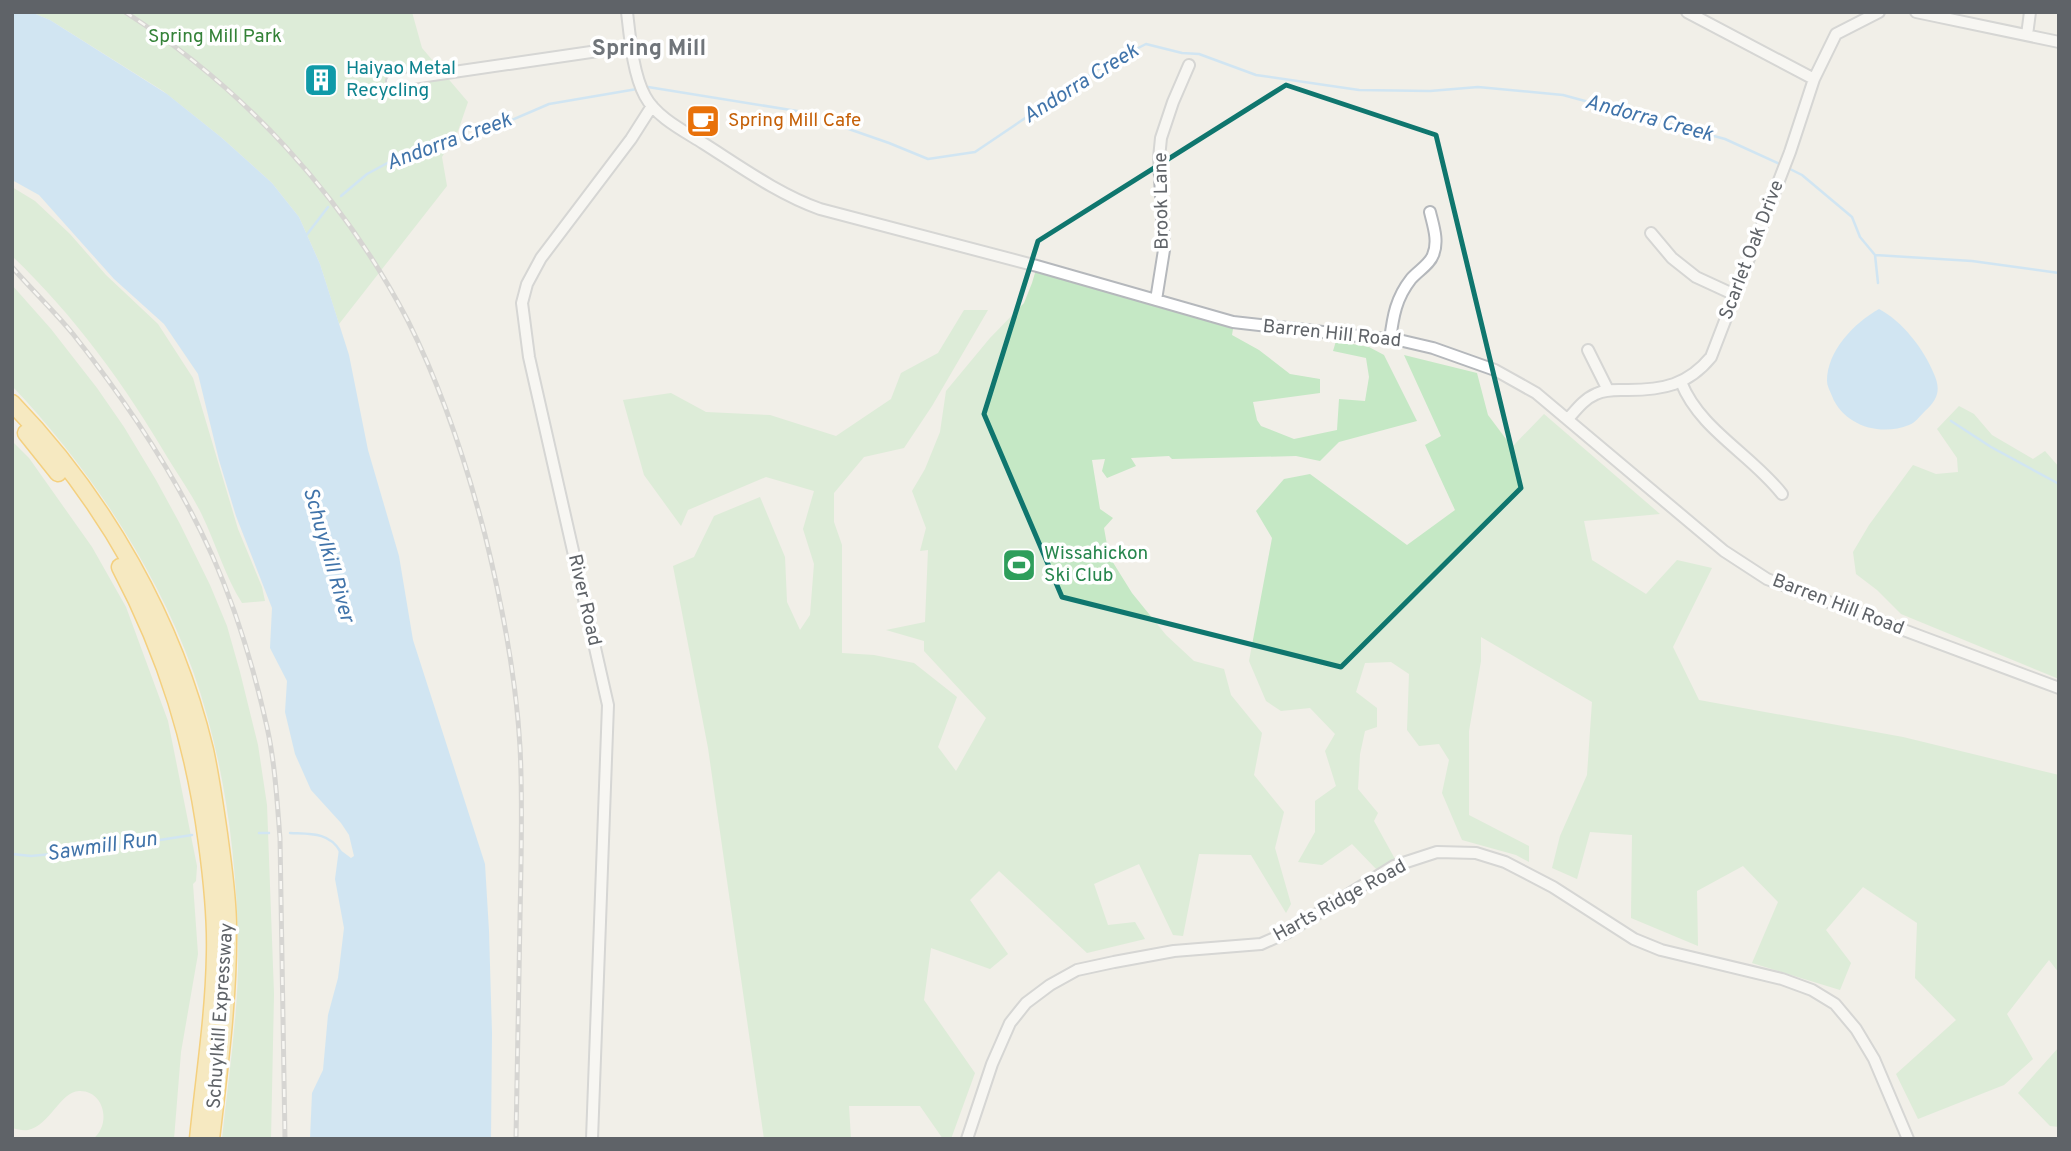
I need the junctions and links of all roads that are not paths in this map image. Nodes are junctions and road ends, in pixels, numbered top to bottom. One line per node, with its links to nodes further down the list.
1 (627, 12): 8 (street, Barren Hill Road)
2 (1687, 12): 10 (street)
3 (1879, 12): 10 (street, Scarlet Oak Drive)
4 (1916, 12): 6 (street)
5 (2031, 12): 6 (street)
6 (2027, 35): 7 (street)
7 (2059, 42)
8 (632, 47): 11 (street); 12 (street, Barren Hill Road)
9 (1189, 65): 16 (street, Brook Lane)
10 (1814, 79): 15 (street, Scarlet Oak Drive)
11 (392, 81)
12 (652, 106): 16 (street, Barren Hill Road); 28 (street, River Road)
13 (1430, 212): 17 (street)
14 (1651, 233): 15 (street)
15 (1735, 295): 19 (street, Scarlet Oak Drive)
16 (1156, 300): 17 (street, Barren Hill Road)
17 (1390, 340): 23 (street, Barren Hill Road)
18 (1588, 350): 20 (street)
19 (1681, 382): 20 (street, Scarlet Oak Drive); 24 (street)
20 (1608, 390): 23 (street, Scarlet Oak Drive)
21 (12, 403): 27 (highway, Schuylkill Expressway)
22 (12, 418): 26 (highway, Schuylkill Expressway)
23 (1568, 419): 25 (street, Barren Hill Road)
24 (1782, 494)
25 (2059, 688)
26 (198, 1139)
27 (211, 1139)
28 (592, 1139)
29 (967, 1139): 30 (street, Harts Ridge Road)
30 (1908, 1139)

